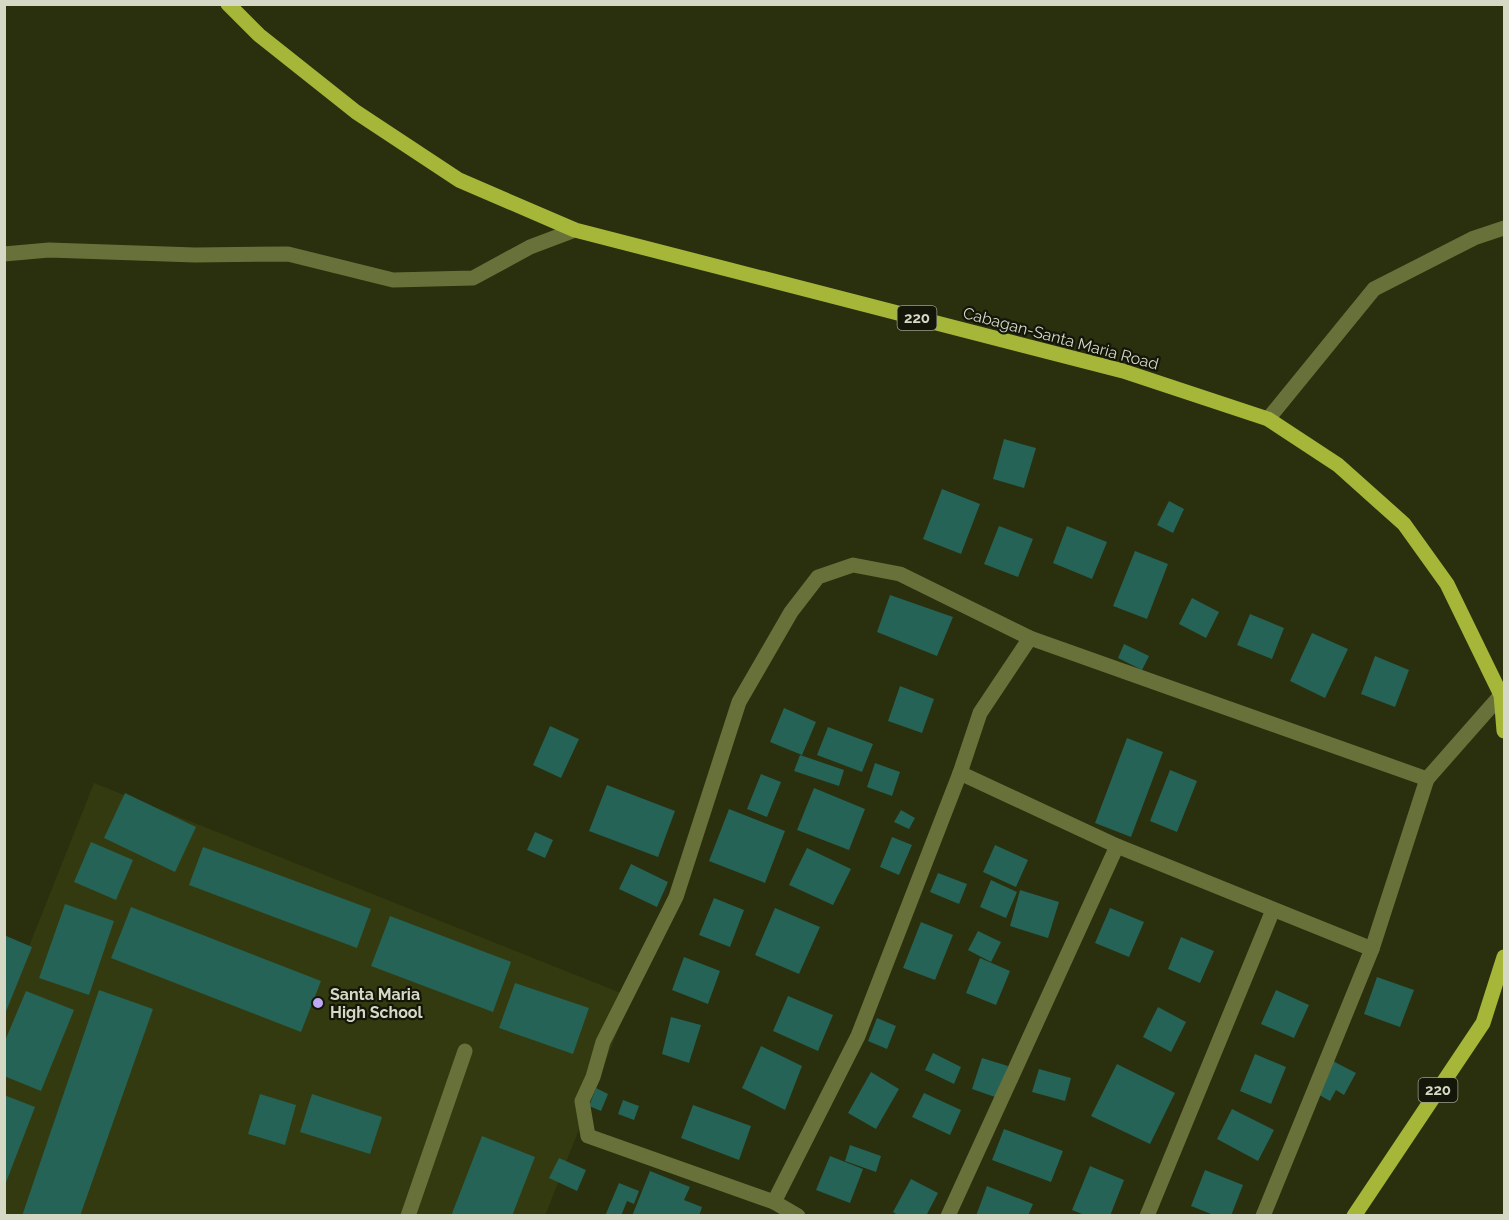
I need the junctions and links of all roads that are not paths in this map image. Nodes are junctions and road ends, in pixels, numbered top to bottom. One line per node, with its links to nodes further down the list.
1 (228, 4): 3 (main road, Cabagan-Santa Maria Road / 220)
2 (1504, 228): 5 (street)
3 (575, 230): 4 (street); 5 (main road, Cabagan-Santa Maria Road / 220)
4 (4, 254)
5 (1268, 419): 7 (main road, Cabagan-Santa Maria Road / 220)
6 (1030, 638): 9 (street); 10 (street); 16 (street)
7 (1501, 695): 8 (main road, Cabagan-Santa Maria Road / 220); 10 (street)
8 (1504, 731)
9 (960, 773): 11 (street); 16 (street)
10 (1427, 779): 13 (street)
11 (1117, 846): 12 (street); 19 (street)
12 (1273, 910): 13 (street); 20 (street)
13 (1372, 950): 21 (street)
14 (1504, 957): 22 (main road, 220)
15 (465, 1052): 17 (street)
16 (774, 1202): 18 (street)
17 (408, 1215)
18 (798, 1215)
19 (948, 1215)
20 (1147, 1215)
21 (1263, 1215)
22 (1354, 1215)

